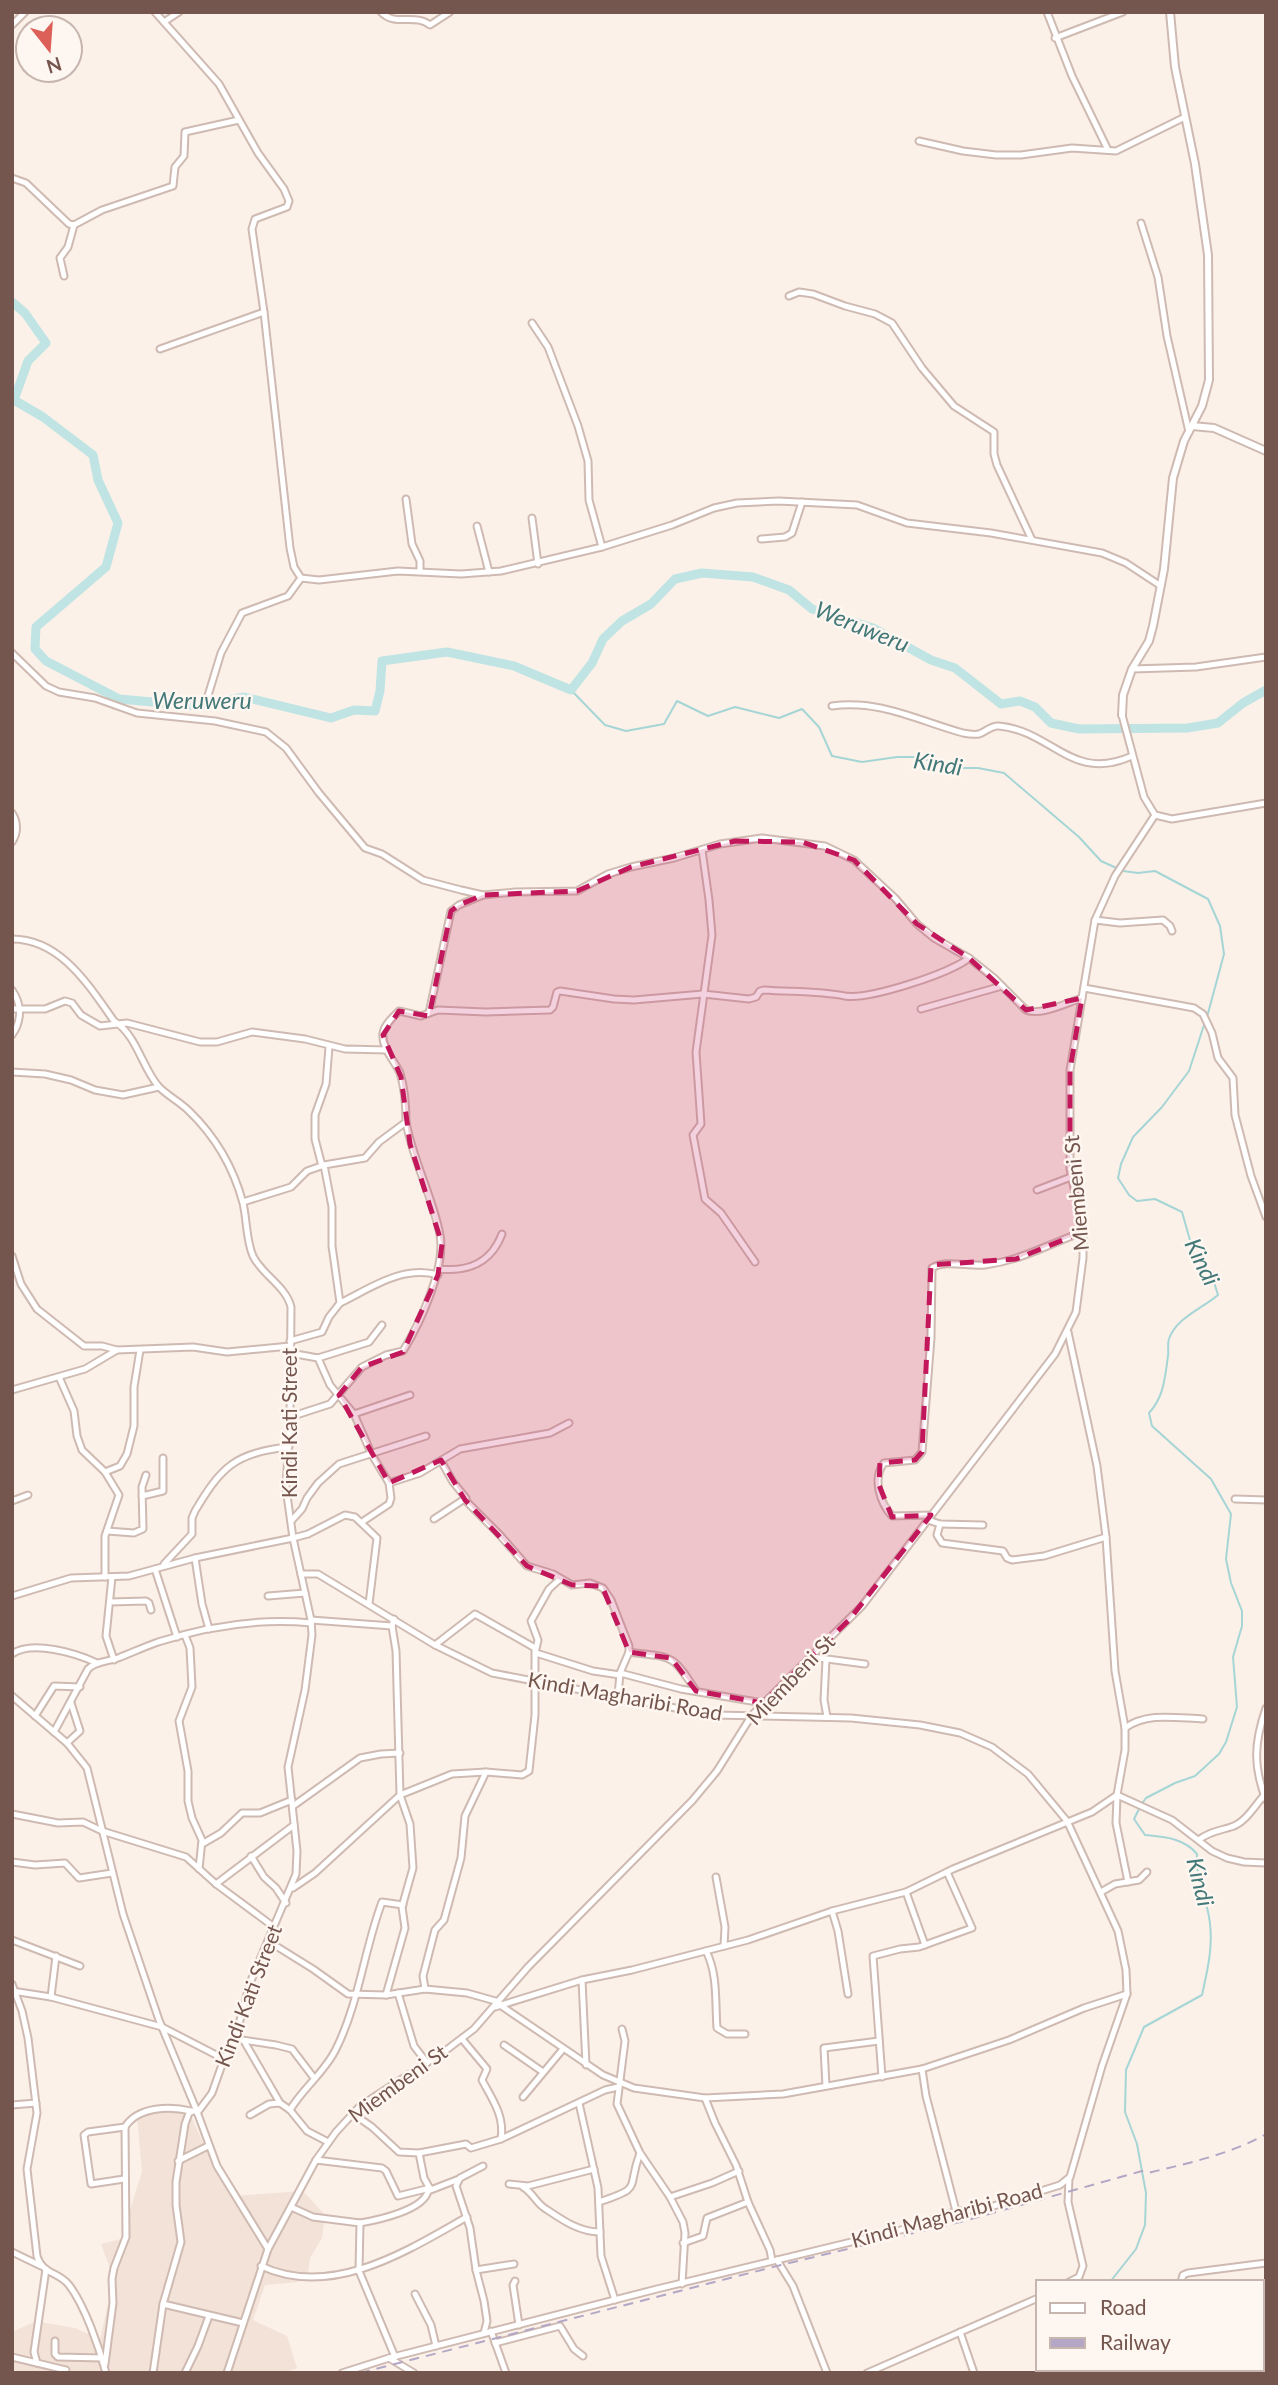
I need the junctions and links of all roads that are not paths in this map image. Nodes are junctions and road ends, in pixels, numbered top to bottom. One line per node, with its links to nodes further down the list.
1 (25, 12): 10 (street)
2 (155, 12): 9 (street)
3 (179, 12): 9 (street)
4 (381, 12): 5 (street)
5 (450, 12)
6 (1047, 12): 11 (street)
7 (1123, 12): 11 (street)
8 (1170, 12): 12 (street)
9 (164, 22): 13 (street)
10 (12, 25)
11 (1055, 38): 15 (street)
12 (1185, 117): 15 (street); 24 (street)
13 (239, 120): 18 (street); 21 (street)
14 (919, 141): 15 (street)
15 (1108, 150)
16 (12, 178): 18 (street)
17 (1141, 223): 24 (street)
18 (74, 225): 19 (street)
19 (64, 276)
20 (789, 296): 31 (street)
21 (264, 312): 23 (street); 36 (street)
22 (532, 323): 32 (street)
23 (160, 349)
24 (1190, 429): 25 (street); 37 (street)
25 (1266, 451)
26 (406, 499): 34 (street)
27 (802, 502): 30 (street); 31 (street); 32 (street)
28 (532, 518): 33 (street)
29 (477, 526): 35 (street)
30 (761, 539)
31 (1032, 540): 37 (street)
32 (602, 547): 33 (street)
33 (538, 564): 35 (street)
34 (420, 571): 35 (street); 36 (street)
35 (489, 572)
36 (301, 578): 41 (street)
37 (1161, 586): 40 (street)
38 (12, 653): 50 (street)
39 (1266, 657): 40 (street)
40 (1132, 669): 43 (street)
41 (207, 699)
42 (832, 706): 44 (street)
43 (1122, 715): 44 (street)
44 (1132, 756): 47 (street)
45 (1266, 803): 47 (street)
46 (12, 813): 48 (street)
47 (1155, 815): 51 (street, Miembeni St)
48 (12, 842)
49 (702, 850): 50 (street); 54 (street); 58 (street)
50 (483, 895): 63 (street)
51 (1095, 920): 52 (street); 56 (street, Miembeni St)
52 (1172, 931)
53 (13, 941): 64 (street)
54 (969, 958): 55 (street); 58 (street)
55 (1002, 986): 59 (street); 61 (street)
56 (1084, 988): 59 (street, Miembeni St); 75 (street)
57 (12, 990): 62 (street)
58 (703, 994): 63 (street); 79 (street)
59 (1082, 998): 72 (street, Miembeni St)
60 (12, 1009): 62 (street)
61 (921, 1009)
62 (20, 1010): 64 (street); 65 (street)
63 (429, 1013): 67 (street)
64 (119, 1024): 66 (street); 69 (street)
65 (12, 1035)
66 (330, 1046): 67 (street); 71 (street)
67 (387, 1050): 70 (street)
68 (12, 1072): 69 (street)
69 (159, 1087): 74 (street, Kindi Kati Street)
70 (406, 1122): 71 (street); 80 (street)
71 (323, 1166): 74 (street); 81 (street)
72 (1071, 1177): 73 (street); 76 (street, Miembeni St)
73 (1037, 1190)
74 (243, 1202): 84 (street, Kindi Kati Street)
75 (1266, 1217)
76 (1083, 1232): 83 (street, Miembeni St); 109 (street)
77 (502, 1234): 80 (street)
78 (12, 1256): 85 (street)
79 (755, 1262)
80 (438, 1272): 81 (street); 90 (street)
81 (340, 1303): 84 (street)
82 (382, 1325): 87 (street)
83 (1068, 1332): 109 (street, Miembeni St); 116 (street)
84 (290, 1347): 86 (street); 87 (street); 93 (street, Kindi Kati Street)
85 (117, 1350): 86 (street); 88 (street)
86 (140, 1350): 100 (street)
87 (318, 1358): 90 (street)
88 (59, 1377): 89 (street); 100 (street)
89 (13, 1389)
90 (339, 1395): 92 (street); 93 (street)
91 (410, 1395): 92 (street)
92 (354, 1414): 97 (street)
93 (290, 1417): 96 (street, Kindi Kati Street)
94 (569, 1423): 99 (street)
95 (426, 1436): 97 (street)
96 (289, 1447): 110 (street, Kindi Kati Street); 119 (street)
97 (372, 1455): 102 (street); 110 (street)
98 (163, 1458): 104 (street)
99 (441, 1461): 102 (street); 106 (street)
100 (105, 1472): 115 (street)
101 (146, 1475): 104 (street)
102 (389, 1483): 112 (street)
103 (28, 1496): 108 (street)
104 (142, 1496): 115 (street)
105 (1235, 1499): 107 (street)
106 (464, 1500): 111 (street); 124 (street)
107 (1266, 1500)
108 (12, 1501)
109 (930, 1518): 113 (street); 140 (street, Miembeni St)
110 (292, 1520): 117 (street, Kindi Kati Street)
111 (433, 1520)
112 (362, 1522): 117 (street); 129 (street)
113 (940, 1524): 114 (street); 116 (street)
114 (983, 1525)
115 (107, 1531): 122 (street)
116 (1106, 1537): 158 (street)
117 (293, 1538): 118 (street); 121 (street, Kindi Kati Street)
118 (195, 1558): 119 (street); 133 (street)
119 (163, 1566): 120 (street)
120 (155, 1569): 123 (street); 135 (street)
121 (301, 1574): 125 (street, Kindi Kati Street); 129 (street, Kindi Magharibi Road)
122 (105, 1577): 123 (street); 126 (street)
123 (112, 1577): 128 (street)
124 (560, 1579): 137 (street); 138 (street)
125 (305, 1592): 127 (street); 131 (street, Kindi Kati Street)
126 (12, 1596)
127 (268, 1596)
128 (110, 1602): 130 (street); 141 (street)
129 (369, 1604): 132 (street, Kindi Magharibi Road)
130 (151, 1610)
131 (311, 1621): 132 (street); 133 (street); 166 (street, Kindi Kati Street)
132 (393, 1622): 136 (street, Kindi Magharibi Road); 161 (street)
133 (209, 1629): 134 (street)
134 (186, 1635): 135 (street); 174 (street)
135 (177, 1637): 141 (street)
136 (435, 1646): 137 (street); 146 (street, Kindi Magharibi Road)
137 (536, 1651): 145 (street); 146 (street)
138 (629, 1652): 145 (street); 148 (street)
139 (12, 1654): 143 (street)
140 (812, 1657): 142 (street); 152 (street, Miembeni St)
141 (114, 1660): 143 (street)
142 (826, 1660): 144 (street); 156 (street)
143 (97, 1663): 147 (street)
144 (865, 1664)
145 (620, 1674): 148 (street); 150 (street)
146 (534, 1682): 150 (street, Kindi Magharibi Road); 162 (street)
147 (80, 1687): 151 (street); 154 (street)
148 (696, 1691): 152 (street)
149 (12, 1696): 154 (street)
150 (618, 1696): 155 (street, Kindi Magharibi Road)
151 (71, 1703): 159 (street); 160 (street)
152 (763, 1703): 155 (street, Miembeni St)
153 (1266, 1708): 165 (street)
154 (36, 1716): 159 (street)
155 (752, 1716): 156 (street, Kindi Magharibi Road); 209 (street, Miembeni St)
156 (827, 1717): 169 (street, Kindi Magharibi Road)
157 (1203, 1719): 158 (street)
158 (1125, 1728): 164 (street)
159 (54, 1731): 160 (street)
160 (67, 1743): 168 (street)
161 (401, 1754): 163 (street); 166 (street)
162 (486, 1772): 163 (street); 201 (street)
163 (400, 1795): 185 (street); 189 (street)
164 (1117, 1795): 169 (street); 173 (street); 183 (street)
165 (1265, 1798): 173 (street)
166 (292, 1803): 171 (street, Kindi Kati Street); 174 (street)
167 (13, 1813): 170 (street)
168 (98, 1816): 170 (street); 172 (street)
169 (1067, 1821): 179 (street); 187 (street, Kindi Magharibi Road)
170 (83, 1822): 172 (street)
171 (295, 1825): 175 (street); 185 (street, Kindi Kati Street)
172 (102, 1831): 178 (street); 181 (street)
173 (1200, 1839): 176 (street)
174 (202, 1844): 178 (street)
175 (251, 1856): 184 (street); 188 (street)
176 (1265, 1861)
177 (12, 1862): 181 (street)
178 (199, 1869): 184 (street)
179 (947, 1872): 186 (street); 194 (street)
180 (1147, 1872): 183 (street)
181 (112, 1873): 210 (street)
182 (716, 1877): 195 (street)
183 (1128, 1882): 187 (street)
184 (216, 1884): 191 (street)
185 (292, 1889): 188 (street, Kindi Kati Street)
186 (906, 1892): 190 (street); 194 (street)
187 (1101, 1892): 206 (street, Kindi Magharibi Road)
188 (286, 1903): 191 (street, Kindi Kati Street)
189 (403, 1905): 204 (street); 207 (street)
190 (832, 1911): 195 (street); 205 (street)
191 (274, 1927): 193 (street, Kindi Kati Street)
192 (12, 1940): 197 (street)
193 (268, 1941): 204 (street); 213 (street, Kindi Kati Street)
194 (925, 1945): 216 (street)
195 (724, 1946): 196 (street)
196 (706, 1951): 199 (street); 212 (street)
197 (56, 1955): 198 (street); 208 (street)
198 (80, 1966)
199 (582, 1980): 209 (street); 221 (street)
200 (12, 1984): 202 (street)
201 (425, 1989): 203 (street); 209 (street)
202 (13, 1991): 208 (street); 230 (street)
203 (398, 1993): 207 (street); 220 (street)
204 (356, 1994): 207 (street); 225 (street)
205 (849, 1994)
206 (1127, 1994): 222 (street); 249 (street, Kindi Magharibi Road)
207 (386, 1995)
208 (51, 1997): 210 (street)
209 (498, 2005): 214 (street, Miembeni St); 218 (street)
210 (162, 2027): 219 (street); 235 (street)
211 (622, 2029): 226 (street)
212 (745, 2034)
213 (235, 2039): 215 (street); 219 (street, Kindi Kati Street)
214 (462, 2039): 220 (street, Miembeni St); 239 (street)
215 (244, 2041): 225 (street); 232 (street)
216 (879, 2041): 224 (street); 227 (street)
217 (504, 2045): 223 (street)
218 (563, 2049): 221 (street); 223 (street)
219 (224, 2059): 235 (street, Kindi Kati Street)
220 (427, 2063): 236 (street, Miembeni St)
221 (586, 2065): 226 (street)
222 (922, 2069): 224 (street); 259 (street)
223 (543, 2072): 228 (street)
224 (882, 2077): 227 (street)
225 (314, 2078): 234 (street)
226 (619, 2085): 229 (street); 231 (street); 243 (street)
227 (826, 2087): 229 (street)
228 (523, 2097)
229 (705, 2098): 248 (street)
230 (36, 2103): 233 (street); 270 (street)
231 (579, 2103): 239 (street); 247 (street)
232 (280, 2104): 234 (street); 237 (street)
233 (12, 2105)
234 (290, 2110): 240 (street)
235 (195, 2111): 238 (street); 241 (street); 245 (street, Kindi Kati Street)
236 (352, 2113): 240 (street, Miembeni St); 242 (street)
237 (250, 2115)
238 (125, 2127): 250 (street); 250 (street)
239 (500, 2139): 242 (street)
240 (328, 2142): 244 (street, Miembeni St)
241 (208, 2146): 245 (street); 264 (street)
242 (419, 2153): 254 (street)
243 (640, 2153): 255 (street); 256 (street)
244 (316, 2160): 254 (street); 258 (street, Miembeni St)
245 (178, 2161): 280 (street, Kindi Kati Street)
246 (483, 2166): 251 (street)
247 (594, 2169): 253 (street); 256 (street)
248 (738, 2171): 255 (street); 257 (street)
249 (1070, 2177): 259 (street, Kindi Magharibi Road); 273 (street)
250 (124, 2179): 296 (street)
251 (460, 2179): 254 (street); 260 (street)
252 (509, 2185): 253 (street)
253 (523, 2186): 262 (street)
254 (430, 2189): 261 (street)
255 (670, 2197): 263 (street)
256 (599, 2202): 262 (street)
257 (748, 2202): 263 (street); 266 (street)
258 (290, 2207): 261 (street); 264 (street, Miembeni St)
259 (956, 2211): 266 (street, Kindi Magharibi Road)
260 (467, 2217): 271 (street); 272 (street)
261 (360, 2223): 272 (street)
262 (600, 2232): 279 (street)
263 (683, 2243): 276 (street)
264 (268, 2249): 269 (street, Miembeni St)
265 (12, 2252): 270 (street)
266 (774, 2261): 276 (street, Kindi Magharibi Road); 304 (street)
267 (1266, 2263): 274 (street)
268 (514, 2264): 271 (street)
269 (261, 2266): 272 (street); 282 (street, Miembeni St)
270 (44, 2268): 291 (street); 293 (street)
271 (476, 2270): 284 (street)
272 (359, 2271): 290 (street)
273 (1079, 2279)
274 (1182, 2280)
275 (515, 2281): 283 (street)
276 (682, 2284): 279 (street, Kindi Magharibi Road)
277 (415, 2294): 288 (street)
278 (1036, 2299): 285 (street)
279 (615, 2300): 283 (street, Kindi Magharibi Road)
280 (163, 2304): 281 (street); 298 (street, Kindi Kati Street)
281 (209, 2316): 282 (street); 299 (street)
282 (243, 2323): 300 (street, Miembeni St)
283 (519, 2325): 284 (street, Kindi Magharibi Road)
284 (488, 2332): 287 (street); 288 (street, Kindi Magharibi Road)
285 (960, 2332): 305 (street); 306 (street)
286 (55, 2341): 291 (street)
287 (495, 2343): 289 (street); 303 (street)
288 (436, 2346): 290 (street, Kindi Magharibi Road)
289 (583, 2356)
290 (392, 2357): 301 (street, Kindi Magharibi Road); 302 (street)
291 (103, 2358): 296 (street)
292 (13, 2359): 293 (street)
293 (37, 2363): 294 (street)
294 (46, 2365): 295 (street); 297 (street)
295 (66, 2370)
296 (105, 2370)
297 (42, 2373)
298 (153, 2373)
299 (185, 2373)
300 (227, 2373)
301 (342, 2373)
302 (414, 2373)
303 (506, 2373)
304 (827, 2373)
305 (868, 2373)
306 (974, 2373)

